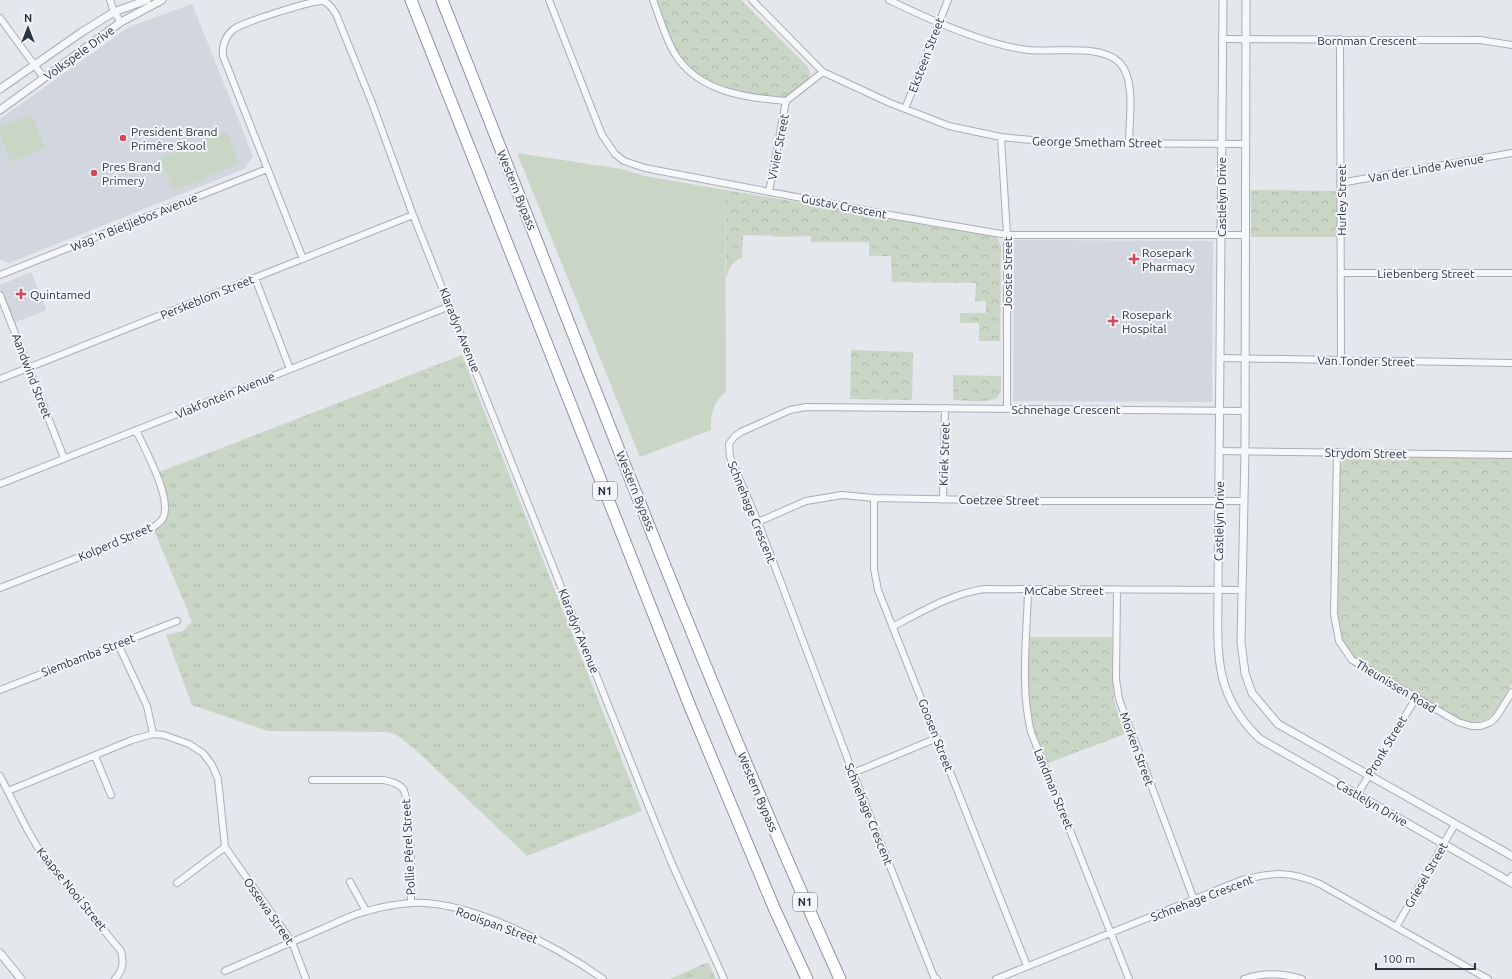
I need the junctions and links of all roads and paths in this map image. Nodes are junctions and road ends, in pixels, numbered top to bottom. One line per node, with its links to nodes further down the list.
1 (110, 0): 13 (street)
2 (147, 0): 13 (street, Volkspele Drive)
3 (162, 0): 15 (street, Volkspele Drive)
4 (411, 0): 113 (highway, N1)
5 (442, 0): 114 (highway, Western Bypass / N1)
6 (549, 0): 35 (street, Gustav Crescent)
7 (653, 0): 25 (street)
8 (752, 0): 22 (street, George Smetham Street)
9 (889, 0): 16 (street)
10 (948, 0): 16 (street, Eksteen Street)
11 (1223, 0): 17 (street, Castlelyn Drive)
12 (1246, 0): 18 (street, Castlelyn Drive)
13 (114, 12): 15 (street); 21 (street, Volkspele Drive)
14 (0, 18): 21 (street)
15 (121, 22): 23 (street, Volkspele Drive)
16 (939, 22): 26 (street, Eksteen Street); 29 (street)
17 (1222, 39): 18 (street, Bornman Crescent); 30 (street, Castlelyn Drive)
18 (1246, 39): 19 (street, Bornman Crescent); 31 (street, Castlelyn Drive)
19 (1340, 39): 20 (street, Bornman Crescent); 34 (street, Hurley Street)
20 (1512, 45)
21 (34, 64): 23 (street); 24 (street, Volkspele Drive)
22 (823, 72): 25 (street, Vivier Street); 26 (street, George Smetham Street)
23 (44, 78): 27 (street, Volkspele Drive)
24 (0, 89)
25 (786, 101): 35 (street, Vivier Street)
26 (905, 109): 28 (street, George Smetham Street)
27 (0, 110)
28 (1001, 137): 29 (street, George Smetham Street); 37 (street, Jooste Street)
29 (1129, 143): 30 (street, George Smetham Street)
30 (1221, 144): 31 (street, George Smetham Street); 38 (street, Castlelyn Drive)
31 (1245, 144): 39 (street, Castlelyn Drive)
32 (1512, 153): 34 (street, Van der Linde Avenue)
33 (267, 169): 36 (street, Klaradyn Avenue); 40 (street, Klaradyn Avenue); 43 (street, Wag 'n Bietjiebos Avenue)
34 (1340, 183): 41 (street, Hurley Street)
35 (769, 192): 37 (street, Gustav Crescent)
36 (413, 215): 40 (street, Perskeblom Street); 46 (street, Klaradyn Avenue)
37 (1007, 235): 38 (street, Gustav Crescent); 56 (street, Jooste Street)
38 (1220, 235): 39 (street, Gustav Crescent); 48 (street, Castlelyn Drive)
39 (1245, 235): 49 (street, Castlelyn Drive)
40 (303, 259): 44 (street, Perskeblom Street)
41 (1341, 273): 42 (street, Liebenberg Street); 50 (street, Hurley Street)
42 (1512, 273)
43 (0, 275)
44 (255, 278): 52 (street, Perskeblom Street); 53 (street)
45 (0, 295): 47 (street, Aandwind Street)
46 (450, 306): 53 (street, Vlakfontein Avenue); 112 (street, Klaradyn Avenue)
47 (2, 308): 52 (street, Aandwind Street)
48 (1220, 358): 49 (street, Van Tonder Street); 57 (street, Castlelyn Drive)
49 (1245, 359): 50 (street, Van Tonder Street); 58 (street, Castlelyn Drive)
50 (1341, 361): 51 (street, Van Tonder Street)
51 (1512, 363)
52 (29, 368): 54 (street, Perskeblom Street); 64 (street, Aandwind Street)
53 (290, 369): 59 (street, Vlakfontein Avenue)
54 (0, 379)
55 (945, 408): 56 (street, Schnehage Crescent); 67 (street, Kriek Street); 70 (street, Schnehage Crescent)
56 (1007, 409): 57 (street, Schnehage Crescent)
57 (1220, 410): 58 (street, Schnehage Crescent); 60 (street, Castlelyn Drive)
58 (1245, 412): 61 (street, Castlelyn Drive)
59 (136, 430): 64 (street, Vlakfontein Avenue); 71 (street, Kolperd Street)
60 (1219, 451): 61 (street, Strydom Street); 68 (street, Castlelyn Drive)
61 (1245, 451): 62 (street, Strydom Street); 69 (street, Castlelyn Drive)
62 (1337, 452): 63 (street, Strydom Street); 81 (street, Theunissen Road)
63 (1512, 455)
64 (64, 458): 65 (street, Vlakfontein Avenue)
65 (0, 484)
66 (874, 498): 67 (street, Coetzee Street); 70 (street, Coetzee Street); 77 (street, Goosen Street)
67 (943, 500): 68 (street, Coetzee Street)
68 (1220, 501): 69 (street, Coetzee Street); 74 (street, Castlelyn Drive)
69 (1244, 501): 75 (street, Castlelyn Drive)
70 (758, 522): 85 (street, Schnehage Crescent)
71 (0, 588)
72 (1028, 590): 73 (street, McCabe Street); 77 (street, McCabe Street); 103 (street, Landman Street)
73 (1117, 590): 74 (street, McCabe Street); 99 (street, Morken Street)
74 (1218, 590): 75 (street, McCabe Street); 91 (street, Castlelyn Drive)
75 (1242, 590): 86 (street, Castlelyn Drive)
76 (177, 621): 78 (street, Siembamba Street)
77 (894, 626): 83 (street, Goosen Street)
78 (118, 644): 79 (street, Siembamba Street); 82 (street)
79 (0, 690)
80 (1512, 692): 81 (street, Theunissen Road)
81 (1416, 698): 86 (street, Pronk Street)
82 (153, 734): 84 (street); 94 (street, Ossewa Street)
83 (937, 738): 85 (street); 106 (street, Goosen Street)
84 (95, 756): 89 (street); 90 (street)
85 (853, 773): 115 (street, Schnehage Crescent)
86 (1368, 775): 91 (street, Pronk Street); 92 (street, Castlelyn Drive)
87 (0, 776): 89 (street, Kaapse Nooi Street)
88 (312, 780): 100 (street, Pollie Pêrel Street)
89 (8, 791): 109 (street, Kaapse Nooi Street)
90 (111, 795)
91 (1357, 795): 93 (street, Castlelyn Drive)
92 (1455, 824): 93 (street, Griesel Street); 95 (street, Castlelyn Drive)
93 (1443, 844): 96 (street, Castlelyn Drive); 102 (street, Griesel Street)
94 (225, 847): 98 (street); 104 (street, Ossewa Street)
95 (1512, 856)
96 (1511, 880)
97 (350, 882): 101 (street)
98 (177, 883)
99 (1194, 900): 102 (street, Schnehage Crescent); 103 (street, Schnehage Crescent)
100 (411, 903): 101 (street, Rooispan Street); 111 (street, Rooispan Street)
101 (366, 911): 104 (street, Rooispan Street)
102 (1396, 927): 120 (street, Schnehage Crescent)
103 (1112, 934): 106 (street, Schnehage Crescent); 117 (street, Landman Street)
104 (292, 942): 107 (street, Rooispan Street); 110 (street, Ossewa Street)
105 (0, 953): 108 (street)
106 (1028, 966): 116 (street, Schnehage Crescent)
107 (225, 971)
108 (21, 979)
109 (114, 979)
110 (306, 979)
111 (603, 979)
112 (724, 979)
113 (807, 979)
114 (840, 979)
115 (937, 979)
116 (996, 979)
117 (1129, 979)
118 (1244, 979): 119 (street)
119 (1302, 979)
120 (1488, 979)

